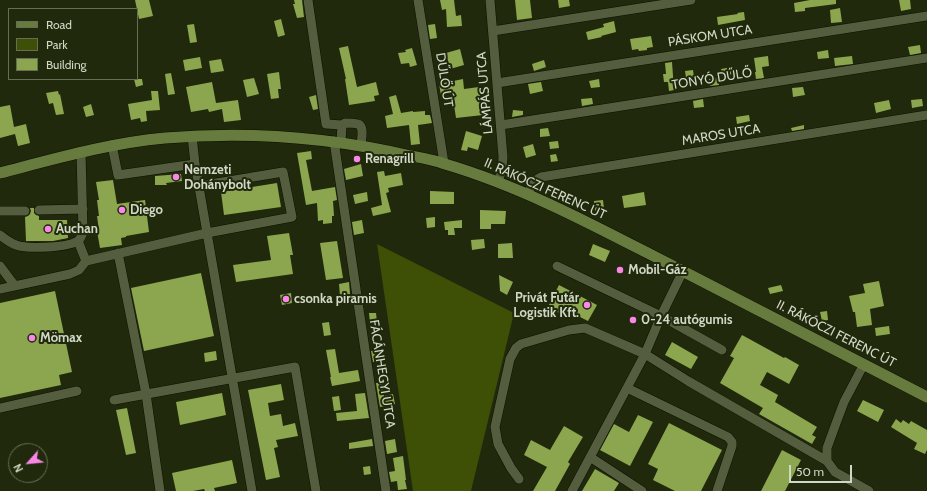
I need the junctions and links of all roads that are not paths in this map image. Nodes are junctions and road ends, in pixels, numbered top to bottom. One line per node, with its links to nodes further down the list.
1 (308, 0): 10 (street)
2 (418, 0): 17 (street, DŰLŐ ÚT)
3 (490, 0): 6 (street, LÁMPÁS UTCA)
4 (691, 0): 6 (street)
5 (927, 16): 8 (street, PÁSKOM UTCA)
6 (493, 31): 8 (street, LÁMPÁS UTCA)
7 (927, 58): 11 (street, TONYÓ DŰLŐ)
8 (497, 83): 11 (street, LÁMPÁS UTCA)
9 (927, 115): 22 (street, MAROS UTCA)
10 (342, 125): 13 (street, FÁCÁNHEGYI UTCA); 15 (street)
11 (501, 125): 20 (street, LÁMPÁS UTCA)
12 (192, 136): 13 (main road, II. RÁKÓCZI FERENC ÚT); 14 (main road, II. RÁKÓCZI FERENC ÚT); 18 (street)
13 (338, 142): 15 (main road, II. RÁKÓCZI FERENC ÚT); 55 (street, FÁCÁNHEGYI UTCA)
14 (112, 145): 16 (main road, II. RÁKÓCZI FERENC ÚT); 18 (street)
15 (361, 146): 17 (main road, II. RÁKÓCZI FERENC ÚT)
16 (81, 152): 19 (main road, II. RÁKÓCZI FERENC ÚT); 23 (street)
17 (444, 163): 20 (main road, II. RÁKÓCZI FERENC ÚT)
18 (196, 164): 21 (street)
19 (0, 173)
20 (498, 182): 22 (main road, II. RÁKÓCZI FERENC ÚT)
21 (199, 186): 27 (street); 27 (street)
22 (528, 194): 34 (main road, II. RÁKÓCZI FERENC ÚT)
23 (83, 209): 24 (street); 29 (street)
24 (39, 210)
25 (0, 211): 26 (street)
26 (25, 211)
27 (207, 233): 30 (street); 41 (street)
28 (0, 235): 29 (street)
29 (78, 241): 31 (street)
30 (118, 254): 31 (street); 44 (street)
31 (86, 261): 35 (street)
32 (557, 266): 37 (street)
33 (0, 267): 35 (street)
34 (683, 271): 37 (street); 40 (main road, II. RÁKÓCZI FERENC ÚT)
35 (15, 286): 36 (street)
36 (0, 289)
37 (661, 316): 38 (street); 39 (street)
38 (722, 350)
39 (645, 354): 42 (street); 49 (street); 50 (street)
40 (864, 364): 45 (main road, II. RÁKÓCZI FERENC ÚT); 49 (street)
41 (232, 378): 44 (street); 53 (street); 54 (street)
42 (627, 388): 48 (street); 57 (street)
43 (77, 391): 47 (street)
44 (146, 394): 46 (street); 52 (street)
45 (927, 397)
46 (114, 400)
47 (0, 408)
48 (590, 457): 51 (street); 56 (street)
49 (827, 461): 58 (street)
50 (519, 479)
51 (639, 490)
52 (160, 491)
53 (252, 491)
54 (316, 491)
55 (386, 491)
56 (572, 491)
57 (717, 491)
58 (869, 491)

